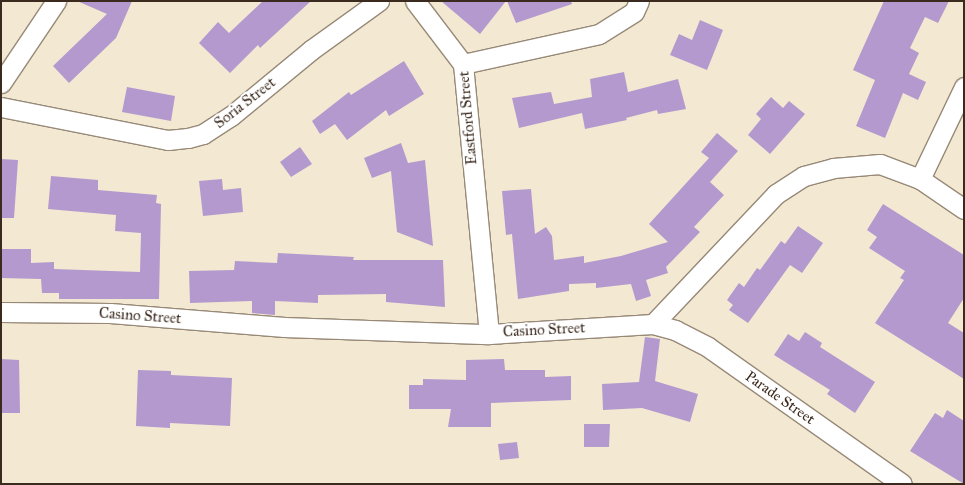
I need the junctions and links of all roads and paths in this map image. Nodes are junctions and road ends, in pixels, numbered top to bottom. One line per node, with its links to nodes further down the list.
1 (56, 1): 6 (street)
2 (379, 1): 8 (street, Soria Street)
3 (415, 1): 5 (street)
4 (639, 1): 5 (street, Eastford Street)
5 (463, 64): 13 (street, Eastford Street)
6 (1, 83)
7 (964, 87): 9 (street)
8 (1, 107)
9 (920, 179): 10 (street); 12 (street)
10 (964, 209)
11 (1, 312): 13 (street, Casino Street)
12 (653, 324): 13 (street, Casino Street); 14 (street, Parade Street)
13 (488, 334)
14 (902, 484)

